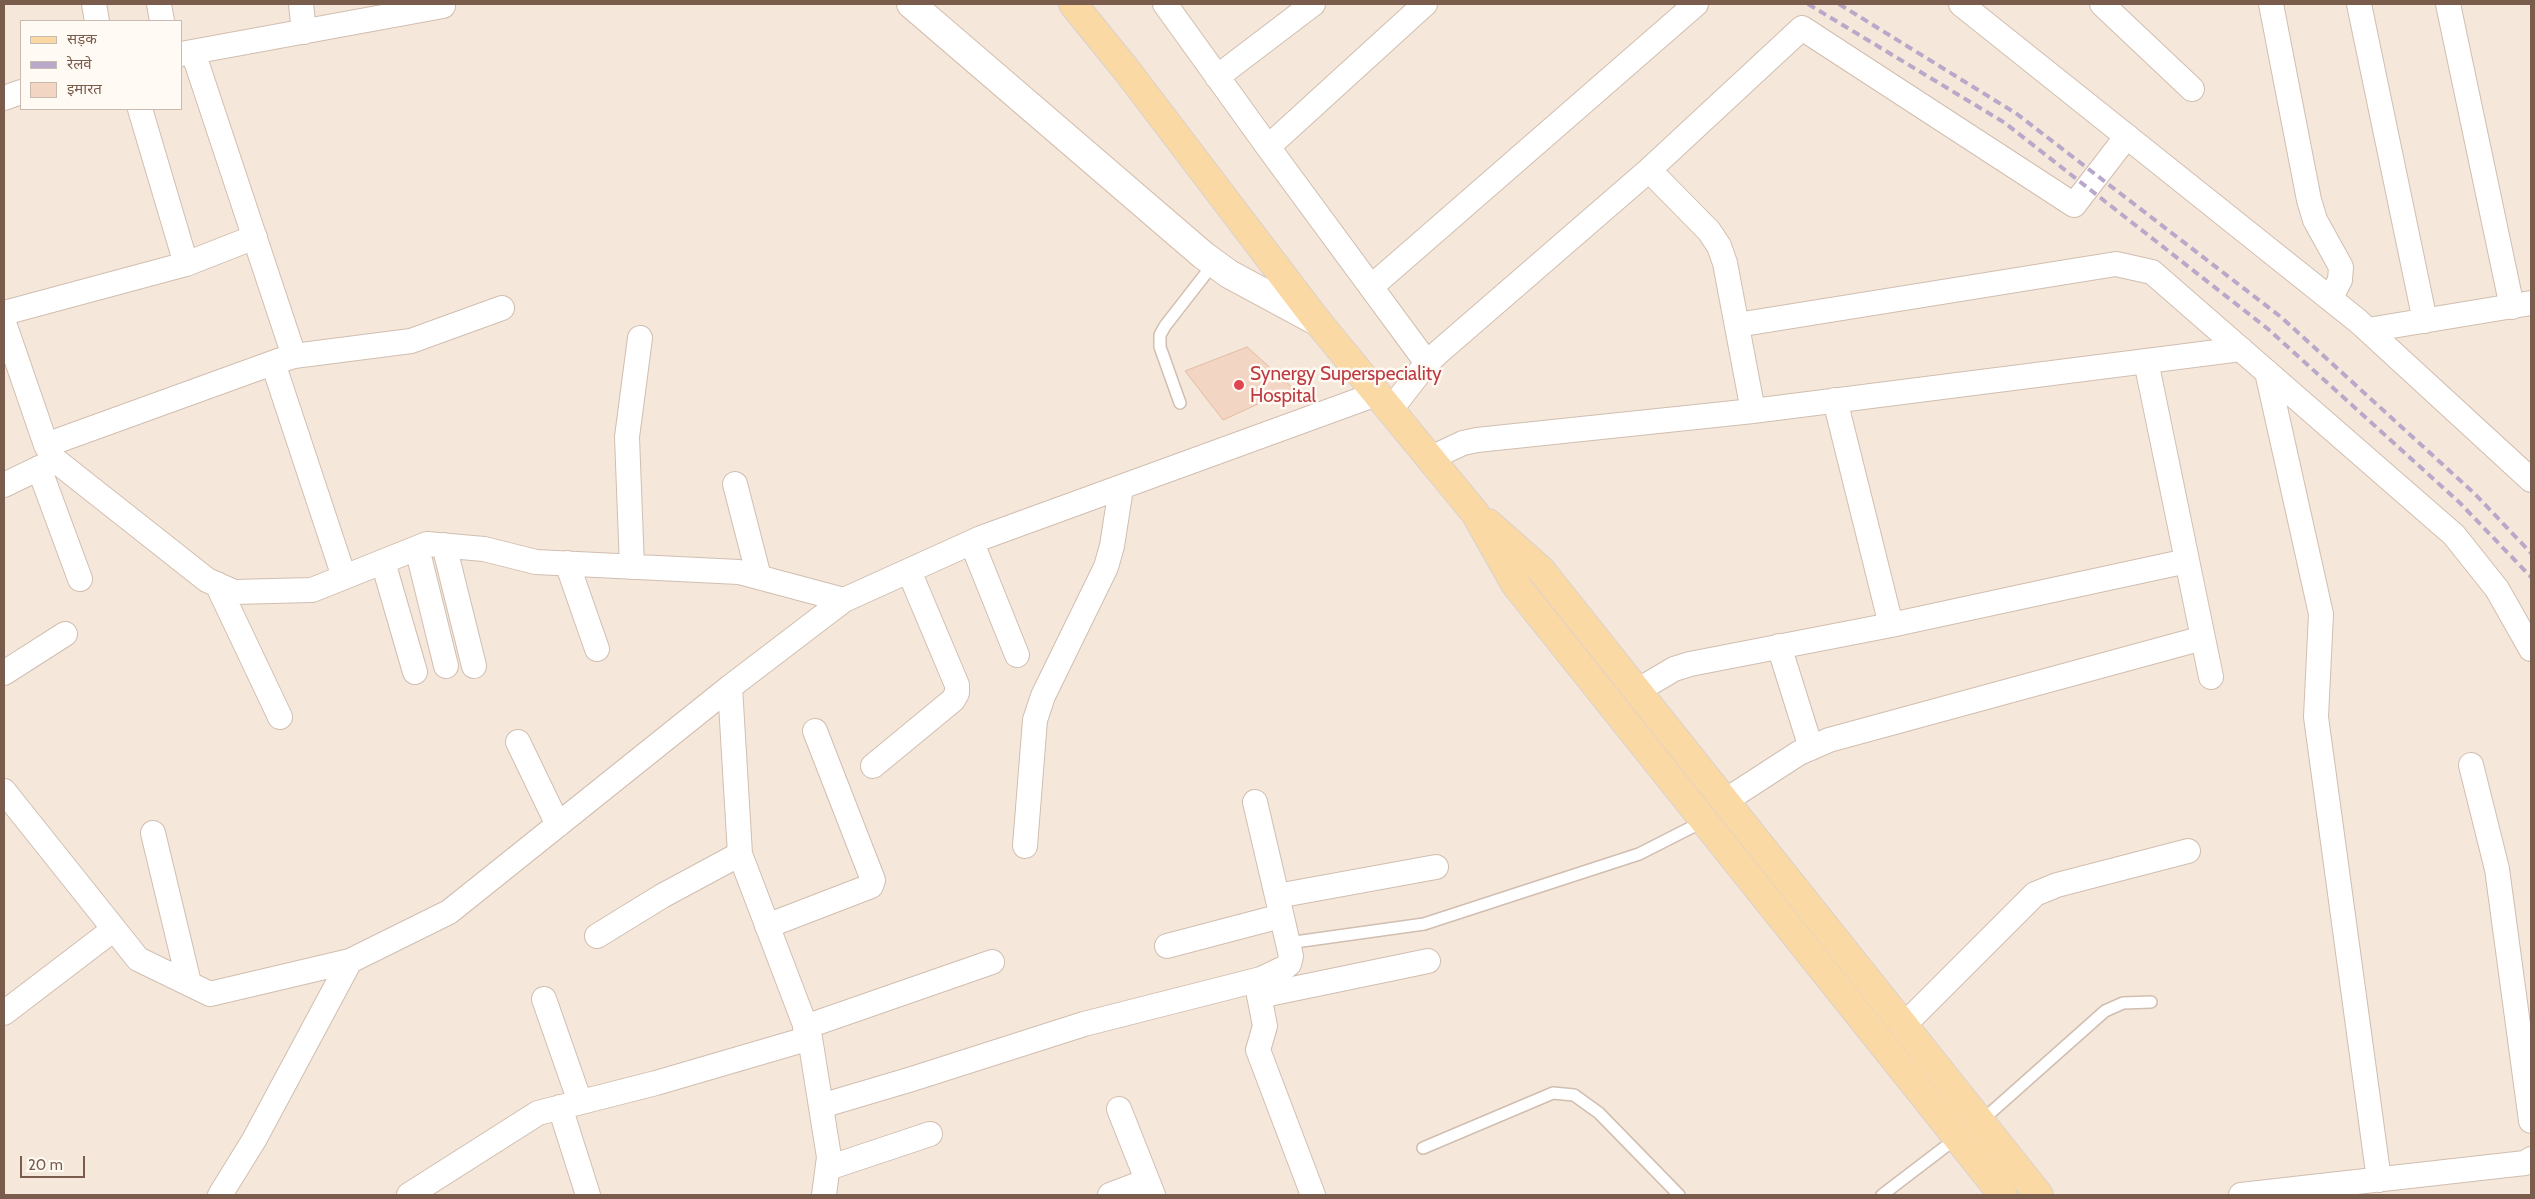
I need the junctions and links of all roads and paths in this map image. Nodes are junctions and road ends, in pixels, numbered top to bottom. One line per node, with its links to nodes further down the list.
1 (94, 4): 16 (street)
2 (159, 4): 17 (street)
3 (301, 4): 18 (street)
4 (911, 4): 29 (main road)
5 (1073, 4): 37 (main road)
6 (1166, 4): 20 (street)
7 (1313, 4): 20 (street)
8 (1425, 4): 26 (street)
9 (1696, 4): 31 (street)
10 (1961, 4): 25 (street)
11 (2102, 4): 21 (street)
12 (2271, 4): 32 (street)
13 (2359, 4): 36 (street)
14 (2448, 4): 33 (street)
15 (443, 6): 18 (street)
16 (97, 20)
17 (162, 20)
18 (304, 32): 19 (street)
19 (187, 53): 28 (street)
20 (1218, 77): 26 (street)
21 (2192, 89)
22 (20, 92): 23 (street)
23 (4, 98)
24 (140, 110): 30 (street)
25 (2127, 136): 27 (street); 32 (street)
26 (1268, 147): 31 (street)
27 (1649, 170): 39 (street); 45 (street)
28 (255, 237): 30 (street); 43 (street)
29 (1214, 263): 37 (main road); 49 (lane)
30 (186, 264): 35 (street)
31 (1372, 286): 45 (street)
32 (2330, 299): 40 (street)
33 (2522, 305): 36 (street)
34 (502, 308): 43 (street)
35 (4, 313)
36 (2426, 321): 40 (street)
37 (1318, 322): 48 (main road)
38 (4, 324): 51 (street)
39 (1737, 325): 42 (street); 50 (street)
40 (2368, 330): 53 (street)
41 (640, 338): 64 (street)
42 (2241, 349): 44 (street); 46 (street)
43 (283, 359): 51 (street); 67 (street)
44 (2146, 361): 47 (street); 61 (street)
45 (1427, 363): 48 (street)
46 (2267, 372): 75 (street); 126 (street)
47 (1835, 400): 50 (street); 71 (street)
48 (1385, 401): 52 (main road); 56 (street)
49 (1180, 403)
50 (1753, 411): 52 (street)
51 (46, 458): 55 (street); 68 (street); 69 (street)
52 (1431, 458): 57 (main road)
53 (2531, 480)
54 (735, 484): 66 (street)
55 (4, 485)
56 (1121, 488): 58 (street); 97 (street)
57 (1475, 513): 84 (main road); 94 (main road)
58 (972, 543): 65 (street); 77 (street)
59 (444, 546): 60 (street); 63 (street); 79 (street)
60 (417, 548): 62 (street); 78 (street)
61 (2187, 561): 71 (street); 73 (street)
62 (383, 562): 67 (street); 80 (street)
63 (567, 563): 64 (street); 76 (street)
64 (632, 567): 66 (street)
65 (909, 571): 70 (street); 90 (street)
66 (759, 577): 70 (street)
67 (344, 578): 69 (street)
68 (80, 579)
69 (217, 584): 85 (street)
70 (844, 600): 83 (street)
71 (1891, 625): 74 (street)
72 (65, 634): 81 (street)
73 (2203, 638): 82 (street); 88 (street)
74 (1779, 646): 84 (street); 88 (street)
75 (2531, 649)
76 (597, 650)
77 (1017, 655)
78 (446, 666)
79 (474, 666)
80 (415, 672)
81 (4, 673)
82 (2211, 678)
83 (730, 687): 95 (street); 99 (street)
84 (1637, 691): 92 (main road)
85 (280, 717)
86 (815, 731): 102 (street)
87 (518, 742): 95 (street)
88 (1811, 748): 92 (street)
89 (2471, 765): 120 (street)
90 (873, 766)
91 (4, 791): 103 (street)
92 (1725, 801): 115 (main road)
93 (1256, 802): 101 (street)
94 (1704, 821): 105 (lane); 121 (main road)
95 (558, 825): 108 (street)
96 (153, 833): 110 (street)
97 (1025, 846)
98 (2188, 851): 115 (street)
99 (740, 854): 102 (street); 104 (street)
100 (1436, 867): 101 (street)
101 (1279, 906): 105 (street); 106 (street)
102 (767, 926): 116 (street)
103 (114, 929): 110 (street); 114 (street)
104 (598, 936)
105 (1288, 943): 111 (street)
106 (1167, 946)
107 (1428, 961): 111 (street)
108 (350, 962): 110 (street); 128 (street)
109 (992, 962): 116 (street)
110 (189, 984)
111 (1260, 987): 118 (street); 133 (street)
112 (544, 999): 117 (street)
113 (2151, 1002): 121 (lane)
114 (4, 1014)
115 (1904, 1025): 121 (main road)
116 (808, 1032): 117 (street); 118 (street)
117 (570, 1105): 129 (street); 130 (street)
118 (821, 1106): 125 (street)
119 (1119, 1109): 127 (street)
120 (2531, 1121)
121 (1969, 1130): 135 (lane); 136 (main road); 137 (main road)
122 (930, 1134): 125 (street)
123 (1423, 1148): 134 (lane)
124 (2531, 1159): 126 (street)
125 (828, 1168): 131 (street)
126 (2379, 1180): 138 (street)
127 (1150, 1188): 132 (street)
128 (220, 1195)
129 (409, 1195)
130 (588, 1195)
131 (824, 1195)
132 (1110, 1195)
133 (1314, 1195)
134 (1678, 1195)
135 (1882, 1195)
136 (2003, 1195)
137 (2039, 1195)
138 (2242, 1195)

